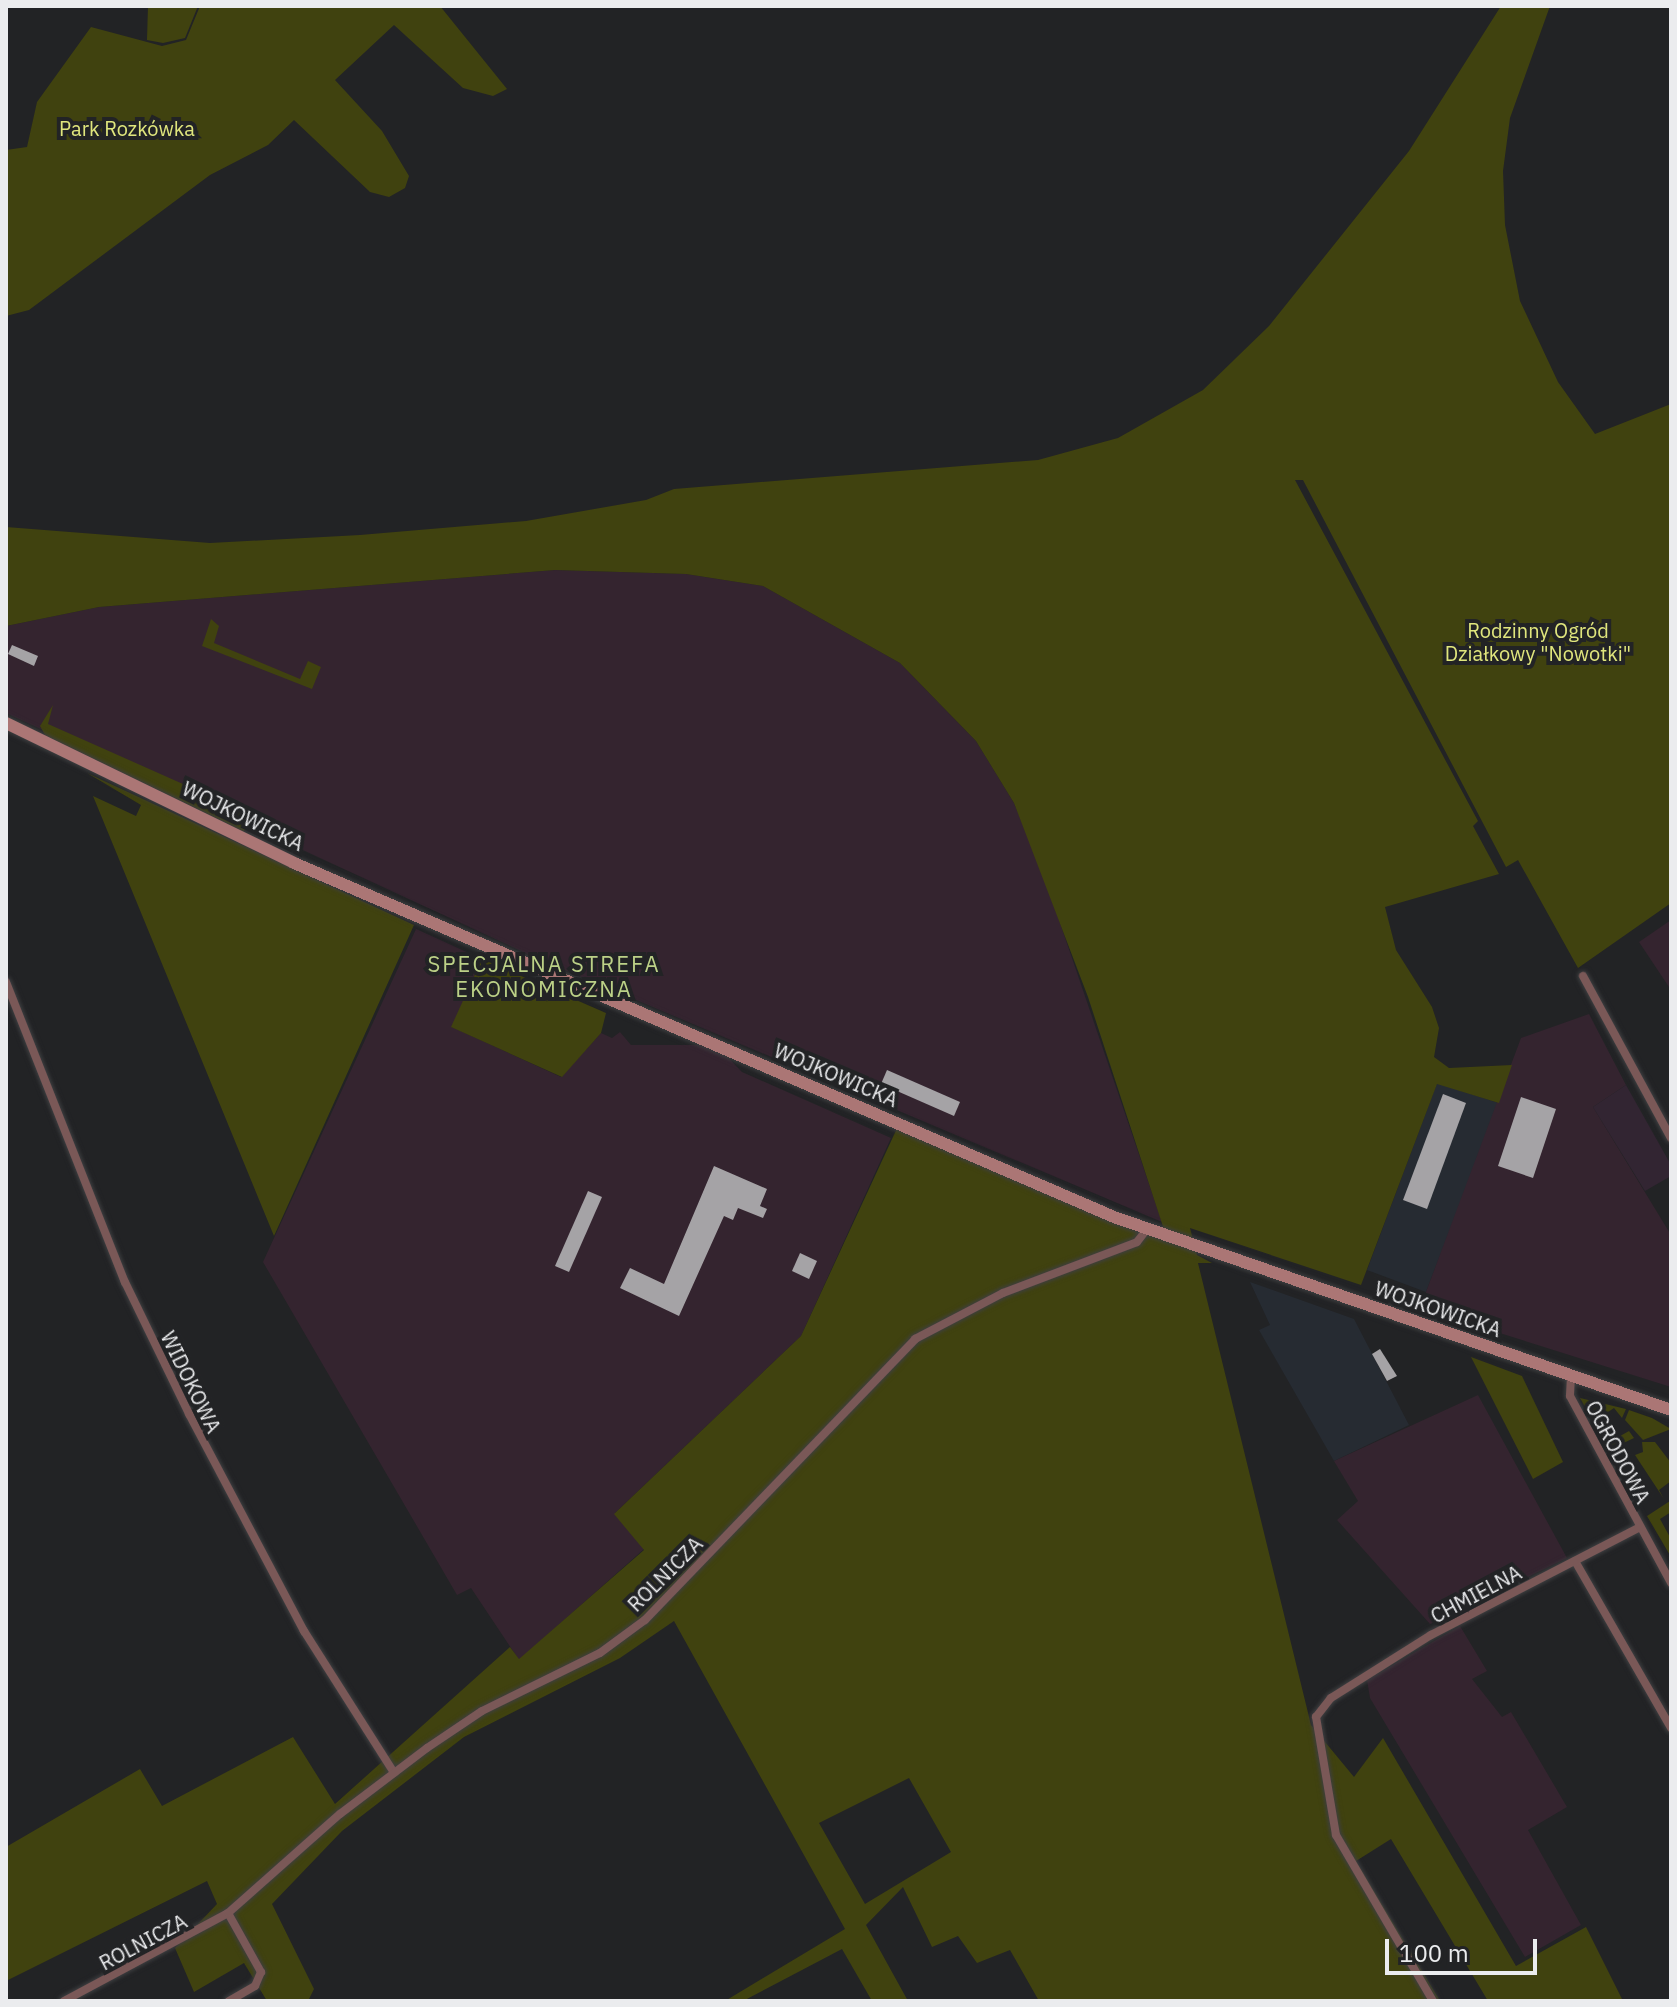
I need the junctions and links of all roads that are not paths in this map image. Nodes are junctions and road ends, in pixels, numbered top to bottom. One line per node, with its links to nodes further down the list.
1 (6, 723): 5 (street, WOJKOWICKA)
2 (1583, 976): 4 (street)
3 (6, 982): 13 (street, WIDOKOWA)
4 (1671, 1138)
5 (1147, 1229): 6 (street, WOJKOWICKA); 13 (street, ROLNICZA)
6 (1571, 1376): 7 (street, WOJKOWICKA); 8 (street, OGRODOWA)
7 (1671, 1410)
8 (1640, 1527): 9 (street, CHMIELNA); 10 (street, OGRODOWA)
9 (1575, 1561): 12 (street); 17 (street, CHMIELNA)
10 (1667, 1565): 11 (street, OGRODOWA)
11 (1671, 1583)
12 (1671, 1728)
13 (394, 1773): 14 (street, ROLNICZA)
14 (228, 1913): 15 (street, ROLNICZA); 16 (street)
15 (64, 2001)
16 (229, 2001)
17 (1433, 2001)

